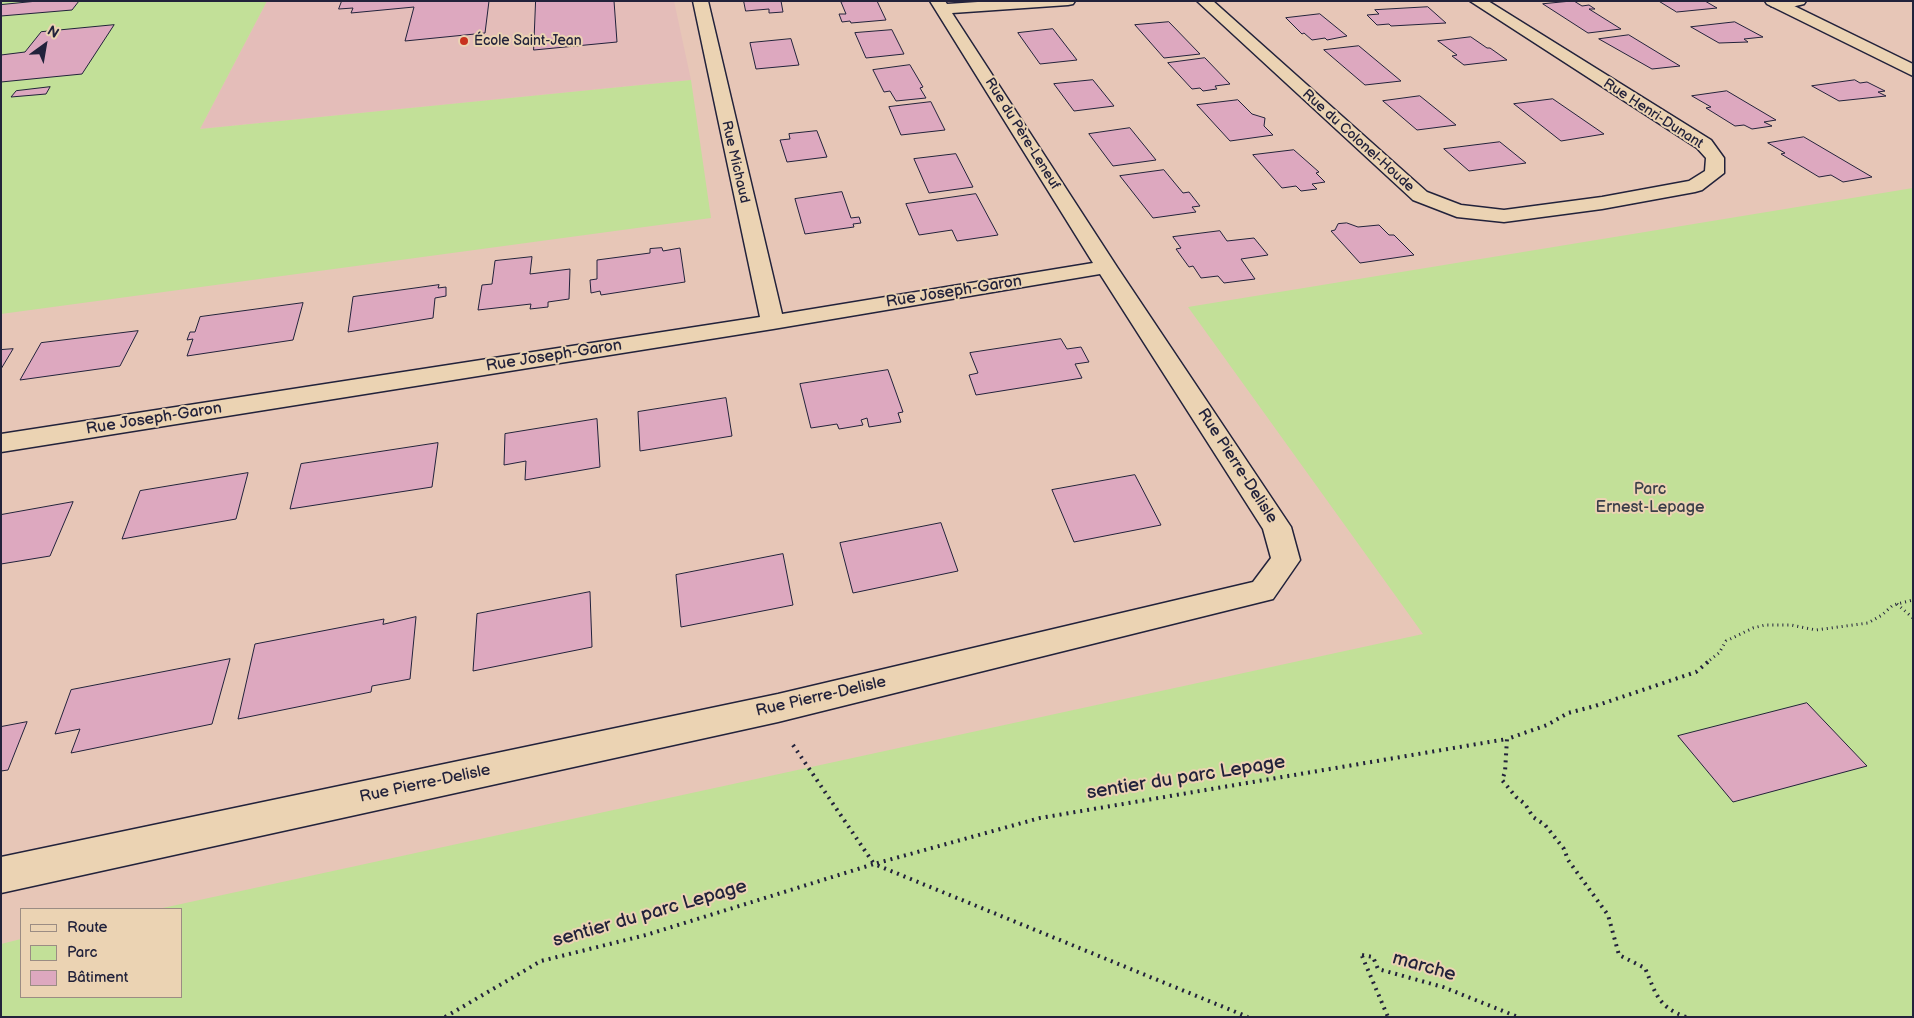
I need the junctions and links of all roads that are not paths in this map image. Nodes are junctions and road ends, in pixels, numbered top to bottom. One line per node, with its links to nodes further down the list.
1 (700, 1): 11 (street, Rue Michaud)
2 (1068, 1): 7 (street)
3 (1204, 1): 9 (street, Rue du Colonel-Houde)
4 (1477, 1): 9 (street, Rue Henri-Dunant)
5 (1799, 1): 6 (street)
6 (1774, 2): 8 (street)
7 (939, 5): 10 (street, Rue du Père-Leneuf)
8 (1913, 72)
9 (1602, 203)
10 (1106, 267): 11 (street, Rue Joseph-Garon); 13 (street, Rue Pierre-Delisle)
11 (773, 322): 12 (street, Rue Joseph-Garon)
12 (1, 442)
13 (1, 875)

